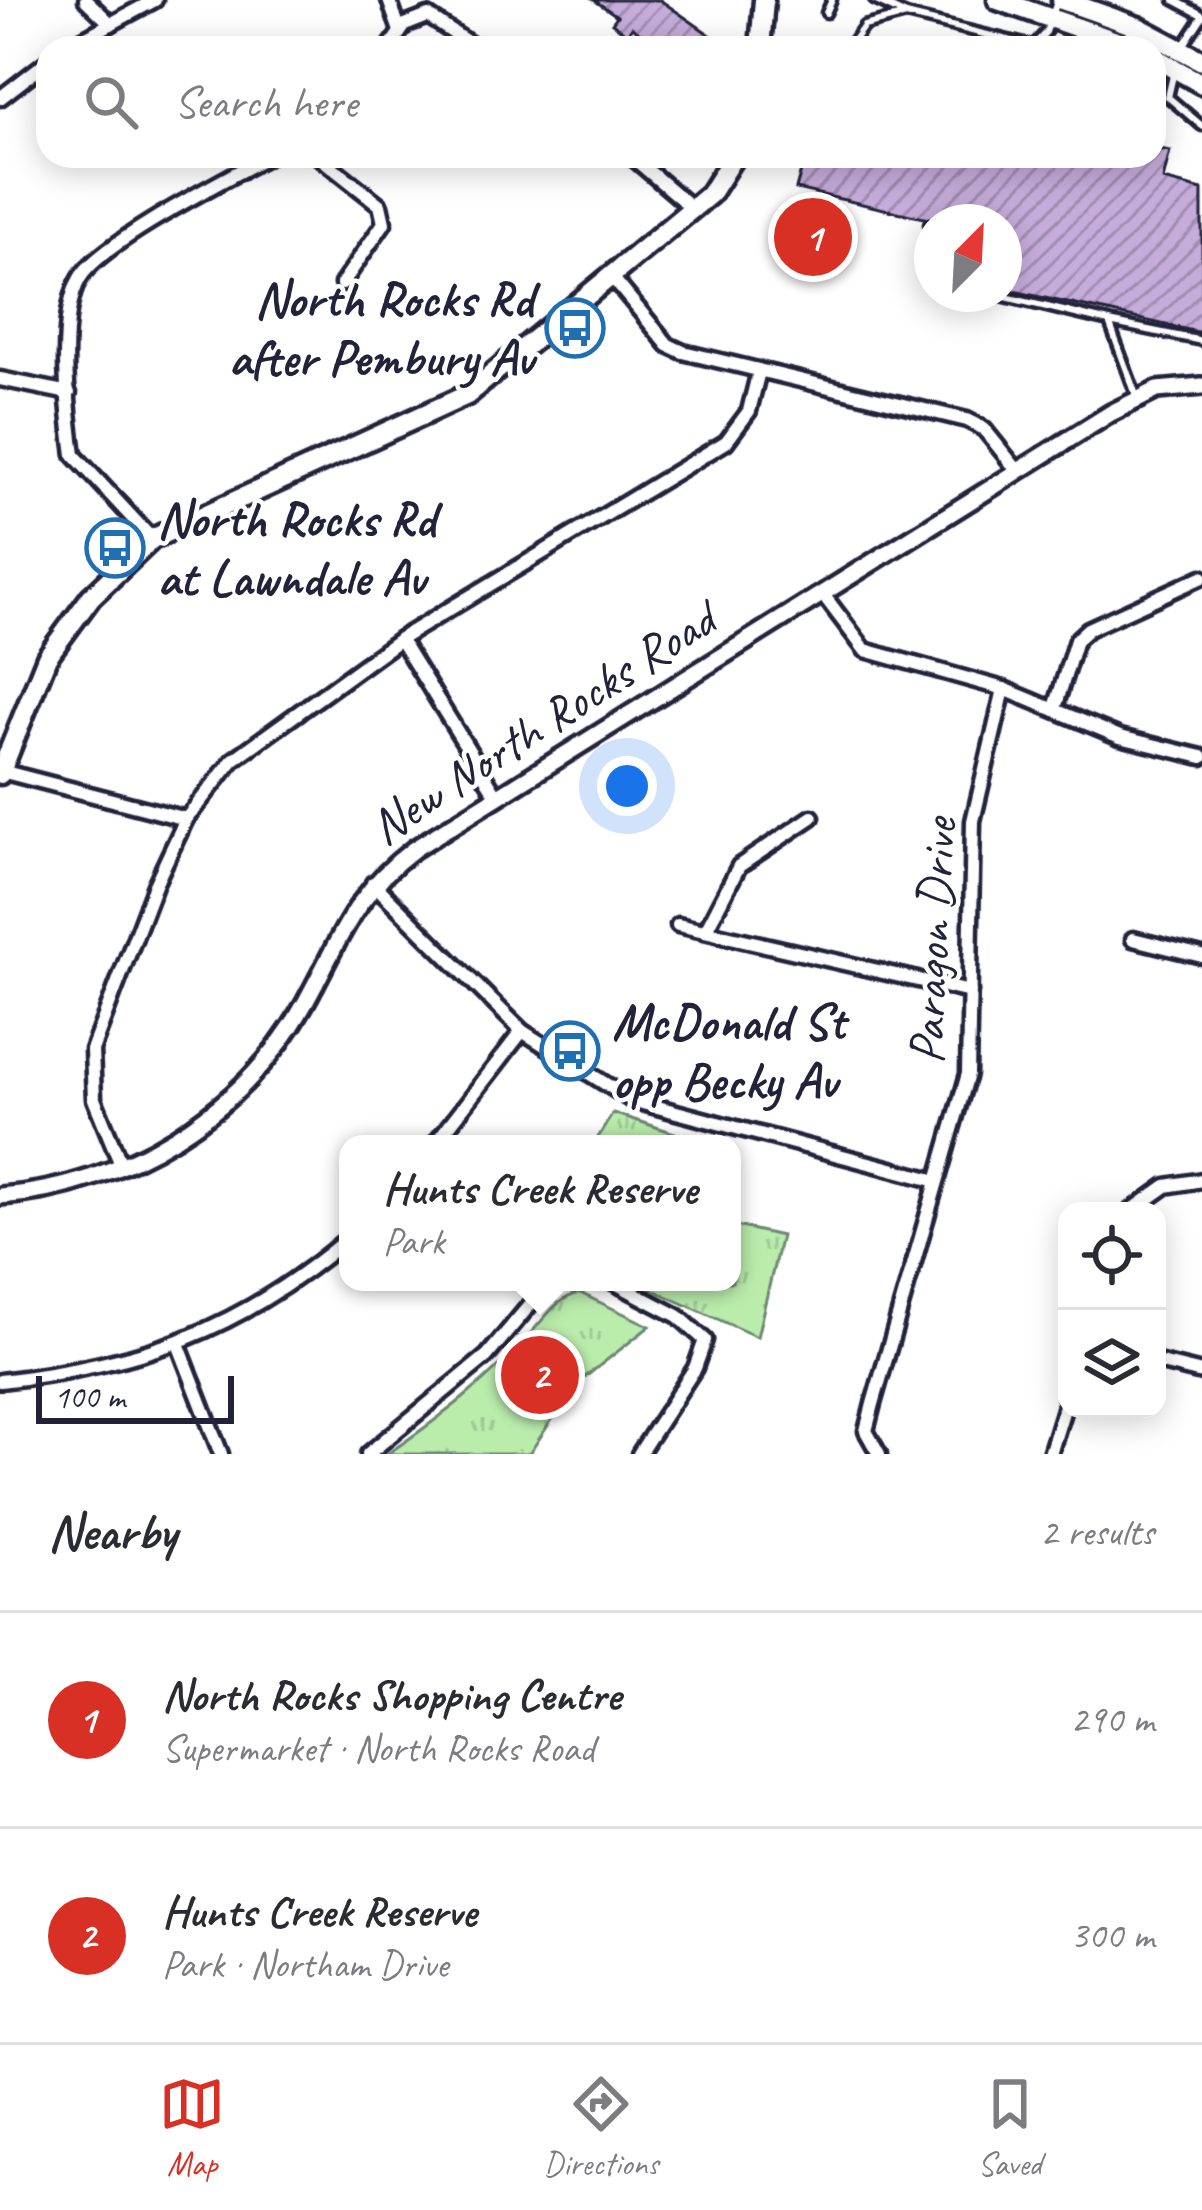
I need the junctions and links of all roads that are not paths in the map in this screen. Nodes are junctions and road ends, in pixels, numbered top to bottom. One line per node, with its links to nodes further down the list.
1 (86, 0): 16 (street)
2 (155, 0): 16 (street)
3 (389, 0): 17 (street)
4 (418, 0): 14 (street)
5 (777, 0): 11 (main road)
6 (832, 0): 12 (lane)
7 (874, 0): 13 (lane)
8 (998, 0): 10 (main road)
9 (1174, 0): 15 (lane)
10 (1057, 6): 23 (lane); 24 (main road); 25 (main road)
11 (765, 9)
12 (826, 13)
13 (906, 15): 21 (lane); 22 (lane)
14 (428, 16): 17 (street); 20 (street)
15 (1202, 16): 26 (lane)
16 (111, 25): 18 (street)
17 (400, 31): 19 (street)
18 (89, 36)
19 (397, 36)
20 (458, 36)
21 (857, 36)
22 (992, 36)
23 (1039, 36)
24 (1113, 36)
25 (1122, 36)
26 (1189, 67): 29 (lane)
27 (36, 70): 28 (street)
28 (0, 98)
29 (1202, 126)
30 (246, 168): 43 (street)
31 (333, 168): 36 (street)
32 (646, 168): 34 (street)
33 (727, 168): 34 (main road)
34 (693, 209): 35 (main road)
35 (612, 277): 40 (street); 46 (main road)
36 (342, 284)
37 (1022, 301): 38 (lane)
38 (1109, 322): 39 (lane); 44 (lane)
39 (1202, 341)
40 (759, 371): 45 (street); 49 (street)
41 (0, 379): 43 (street)
42 (1202, 386): 44 (street, New North Rocks Road)
43 (69, 393): 46 (street)
44 (1137, 398): 45 (street, New North Rocks Road)
45 (1017, 470): 48 (street, New North Rocks Road)
46 (152, 539): 53 (main road)
47 (1202, 577): 51 (street)
48 (822, 593): 50 (street); 54 (street, New North Rocks Road)
49 (400, 639): 54 (street); 56 (street)
50 (1004, 689): 51 (street); 62 (street, Paragon Drive)
51 (1054, 708): 52 (street)
52 (1202, 757)
53 (1, 773): 56 (street)
54 (497, 796): 57 (street, New North Rocks Road)
55 (812, 817): 59 (street)
56 (186, 819): 65 (street)
57 (373, 883): 63 (street); 65 (street, New North Rocks Road)
58 (678, 925): 59 (street)
59 (706, 930): 62 (street)
60 (1133, 939): 61 (street)
61 (1202, 956)
62 (970, 992): 66 (street, Paragon Drive)
63 (522, 1030): 64 (street); 66 (street)
64 (442, 1135)
65 (122, 1167): 68 (street, New North Rocks Road)
66 (937, 1180): 81 (street, Paragon Drive)
67 (1202, 1180): 69 (street)
68 (0, 1196)
69 (1144, 1202)
70 (339, 1245): 73 (street)
71 (541, 1291): 79 (street)
72 (630, 1291): 80 (street)
73 (178, 1346): 76 (street); 78 (street)
74 (1166, 1364): 75 (street)
75 (1202, 1373)
76 (0, 1382)
77 (1061, 1418): 82 (street)
78 (221, 1454)
79 (368, 1454)
80 (639, 1454)
81 (879, 1454)
82 (1050, 1454)

